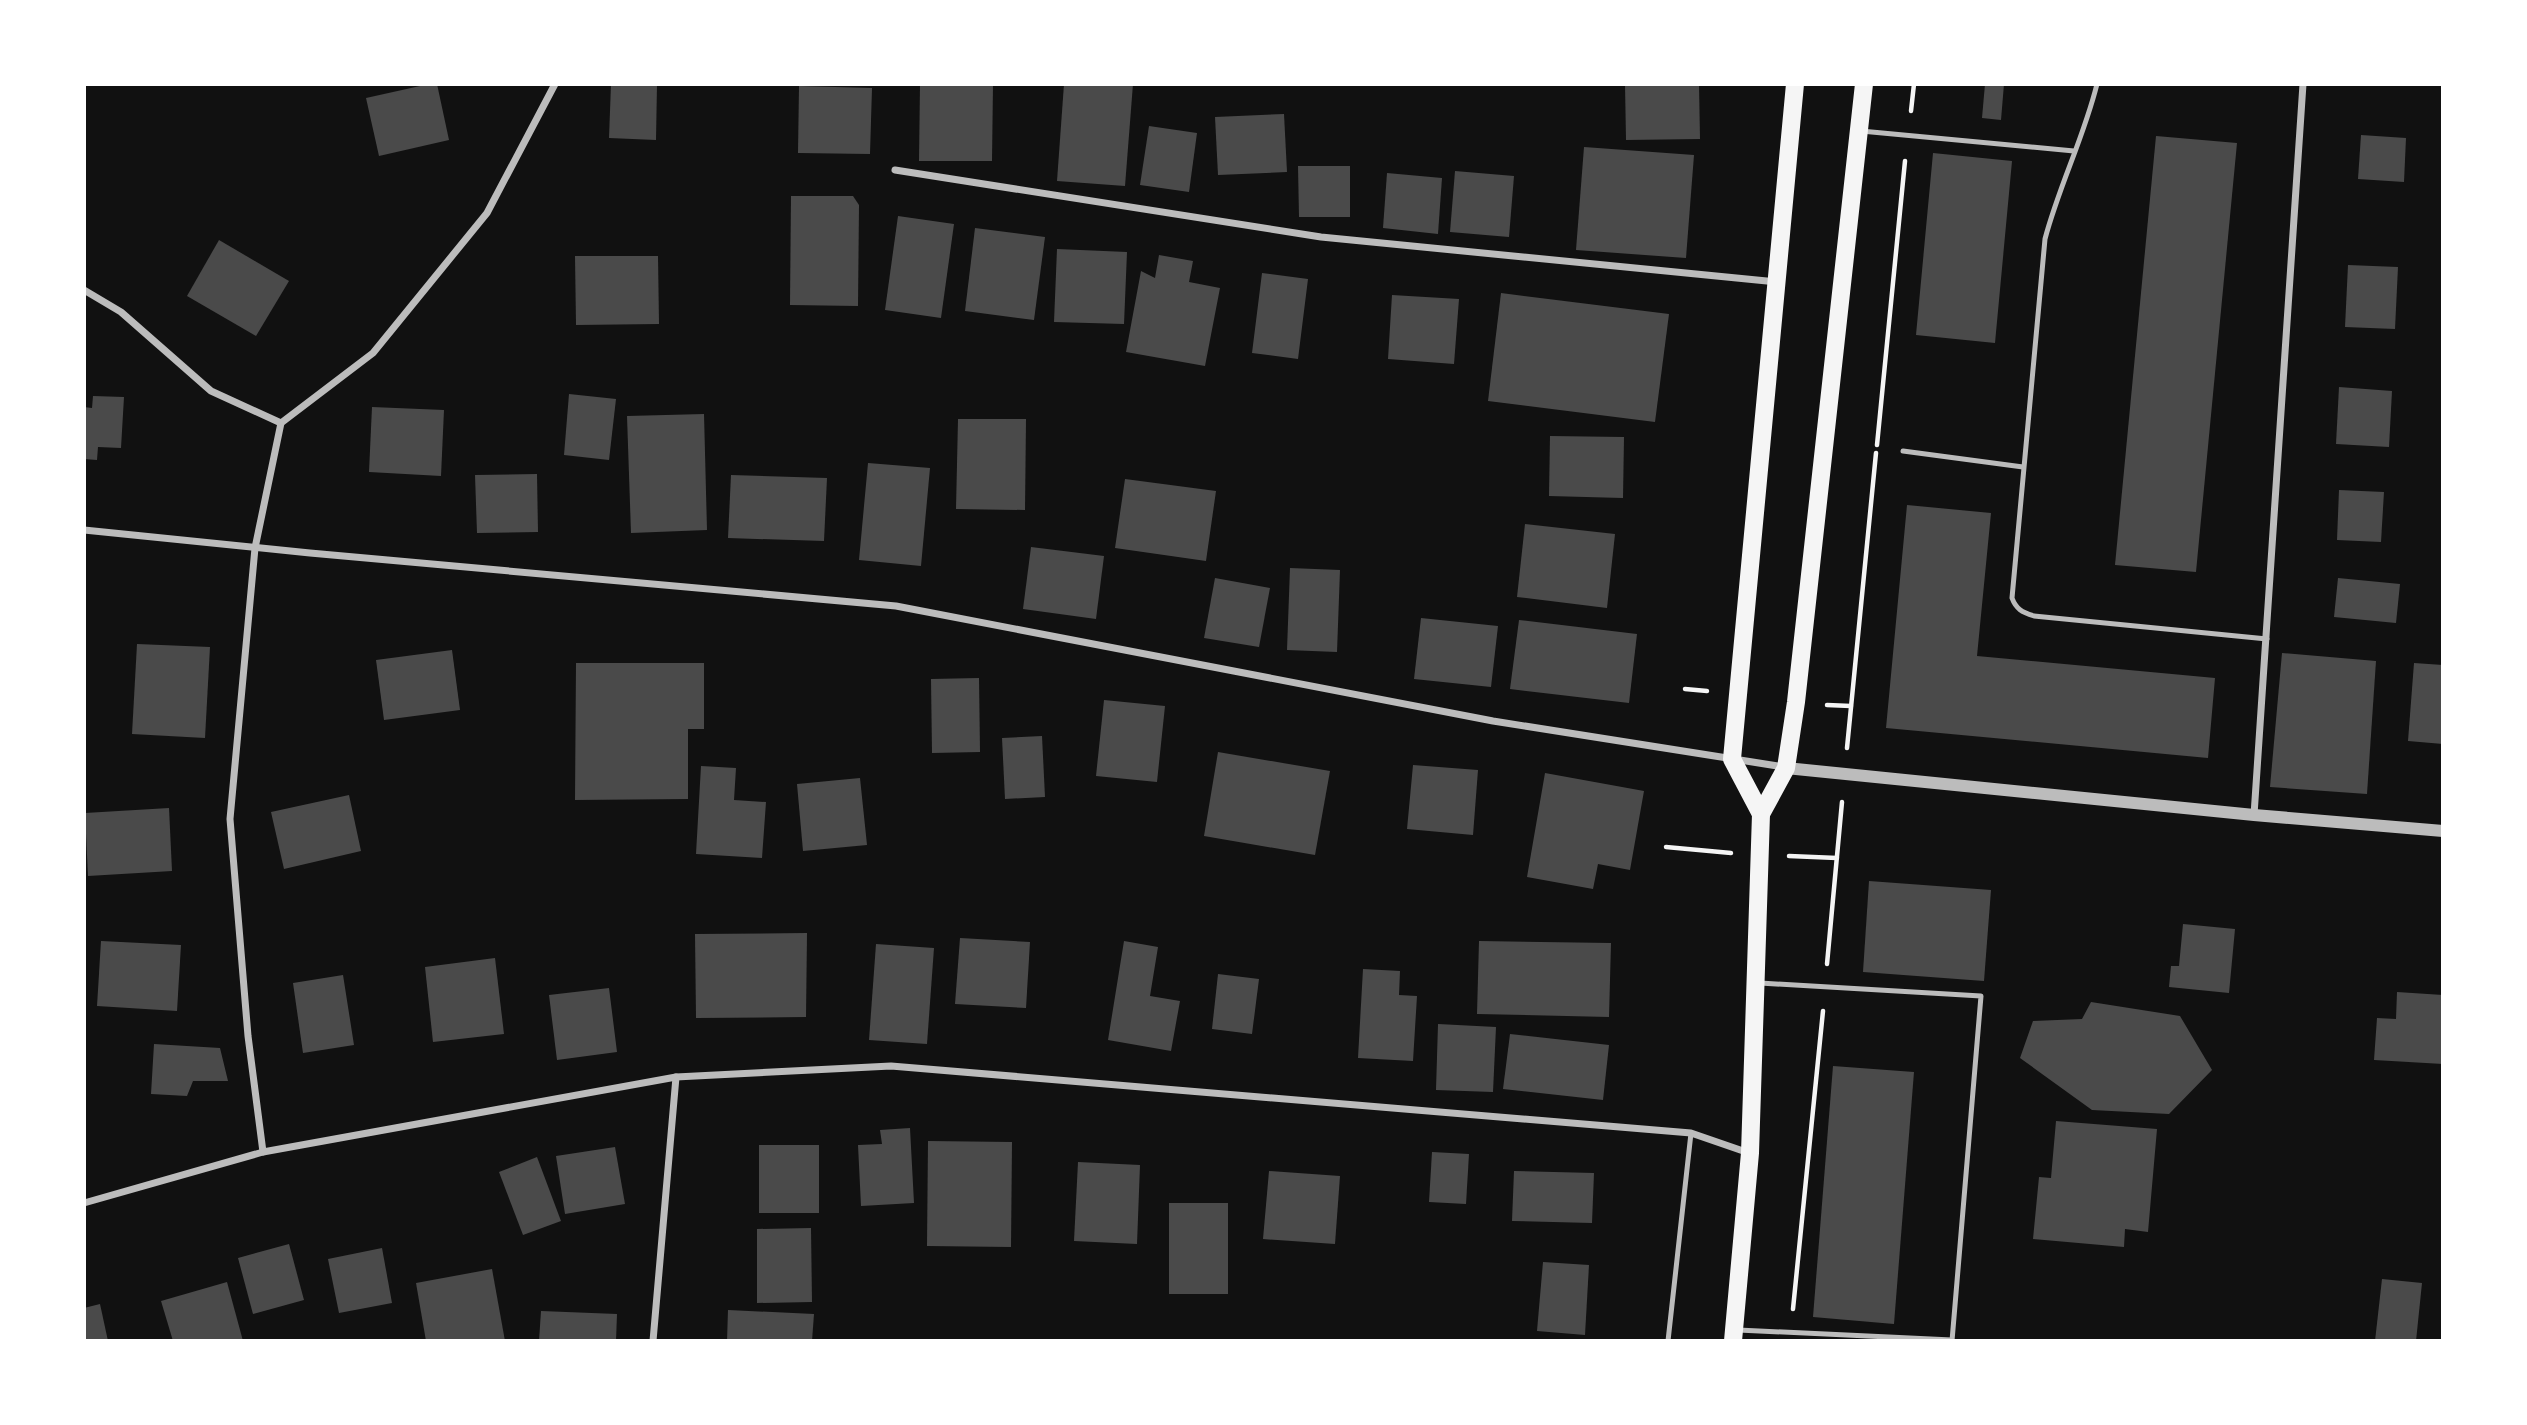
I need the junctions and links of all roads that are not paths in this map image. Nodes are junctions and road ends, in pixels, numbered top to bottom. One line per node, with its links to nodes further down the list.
1 (555, 84): 11 (street)
2 (1795, 84): 9 (main road)
3 (1864, 84): 6 (main road)
4 (2097, 84): 7 (lane)
5 (2304, 84): 16 (street)
6 (1859, 131): 7 (lane); 18 (main road)
7 (2074, 151): 13 (lane)
8 (895, 170): 9 (street)
9 (1777, 282): 17 (main road)
10 (84, 290): 11 (street)
11 (281, 423): 15 (street)
12 (1903, 451): 13 (lane)
13 (2023, 467): 16 (lane)
14 (84, 530): 15 (street)
15 (255, 548): 17 (street); 25 (street)
16 (2267, 639): 20 (street)
17 (1732, 759): 18 (street); 19 (main road)
18 (1786, 768): 19 (main road); 20 (street)
19 (1761, 814): 22 (main road)
20 (2254, 815): 21 (street)
21 (2443, 831)
22 (1757, 982): 26 (main road); 31 (lane)
23 (676, 1077): 24 (street); 25 (street); 29 (street)
24 (1690, 1133): 26 (street); 30 (lane)
25 (264, 1152): 27 (street)
26 (1750, 1153): 28 (main road)
27 (84, 1203)
28 (1733, 1335): 31 (lane)
29 (653, 1341)
30 (1668, 1341)
31 (1952, 1341)

